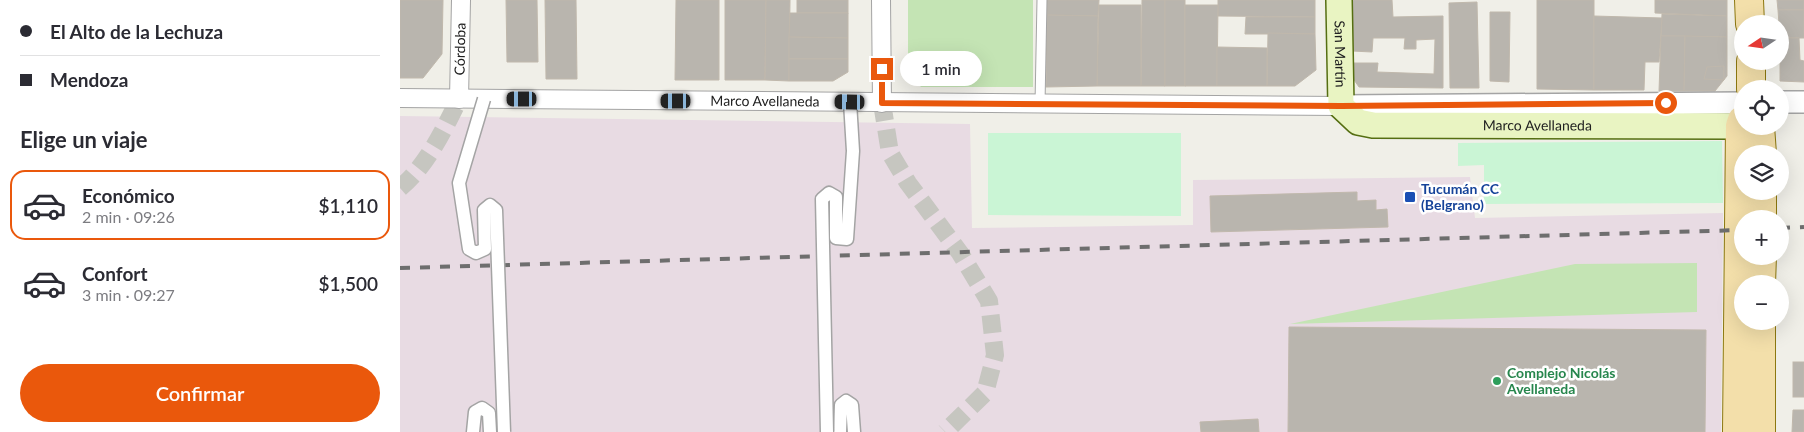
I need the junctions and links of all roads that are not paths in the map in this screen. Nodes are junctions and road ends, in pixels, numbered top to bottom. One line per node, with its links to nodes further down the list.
1 (461, 0): 8 (street, Córdoba)
2 (881, 0): 13 (street)
3 (1042, 0): 14 (lane)
4 (1339, 0): 15 (main road, San Martín)
5 (1749, 0): 6 (main road)
6 (1750, 15)
7 (400, 98): 8 (street, Marco Avellaneda)
8 (459, 99): 9 (street, Marco Avellaneda)
9 (484, 99): 10 (street, Marco Avellaneda); 21 (street, bridge)
10 (850, 102): 13 (street, Marco Avellaneda); 22 (street, bridge)
11 (1789, 102): 12 (street)
12 (1804, 102)
13 (882, 103): 14 (street, Marco Avellaneda)
14 (1040, 104): 15 (street, Marco Avellaneda)
15 (1341, 106): 16 (main road, Marco Avellaneda)
16 (1734, 119)
17 (1746, 135): 25 (main road)
18 (1761, 330): 26 (main road)
19 (473, 432): 20 (street)
20 (490, 432)
21 (504, 432)
22 (827, 432)
23 (840, 432): 24 (street)
24 (854, 432)
25 (1737, 432)
26 (1761, 432)

